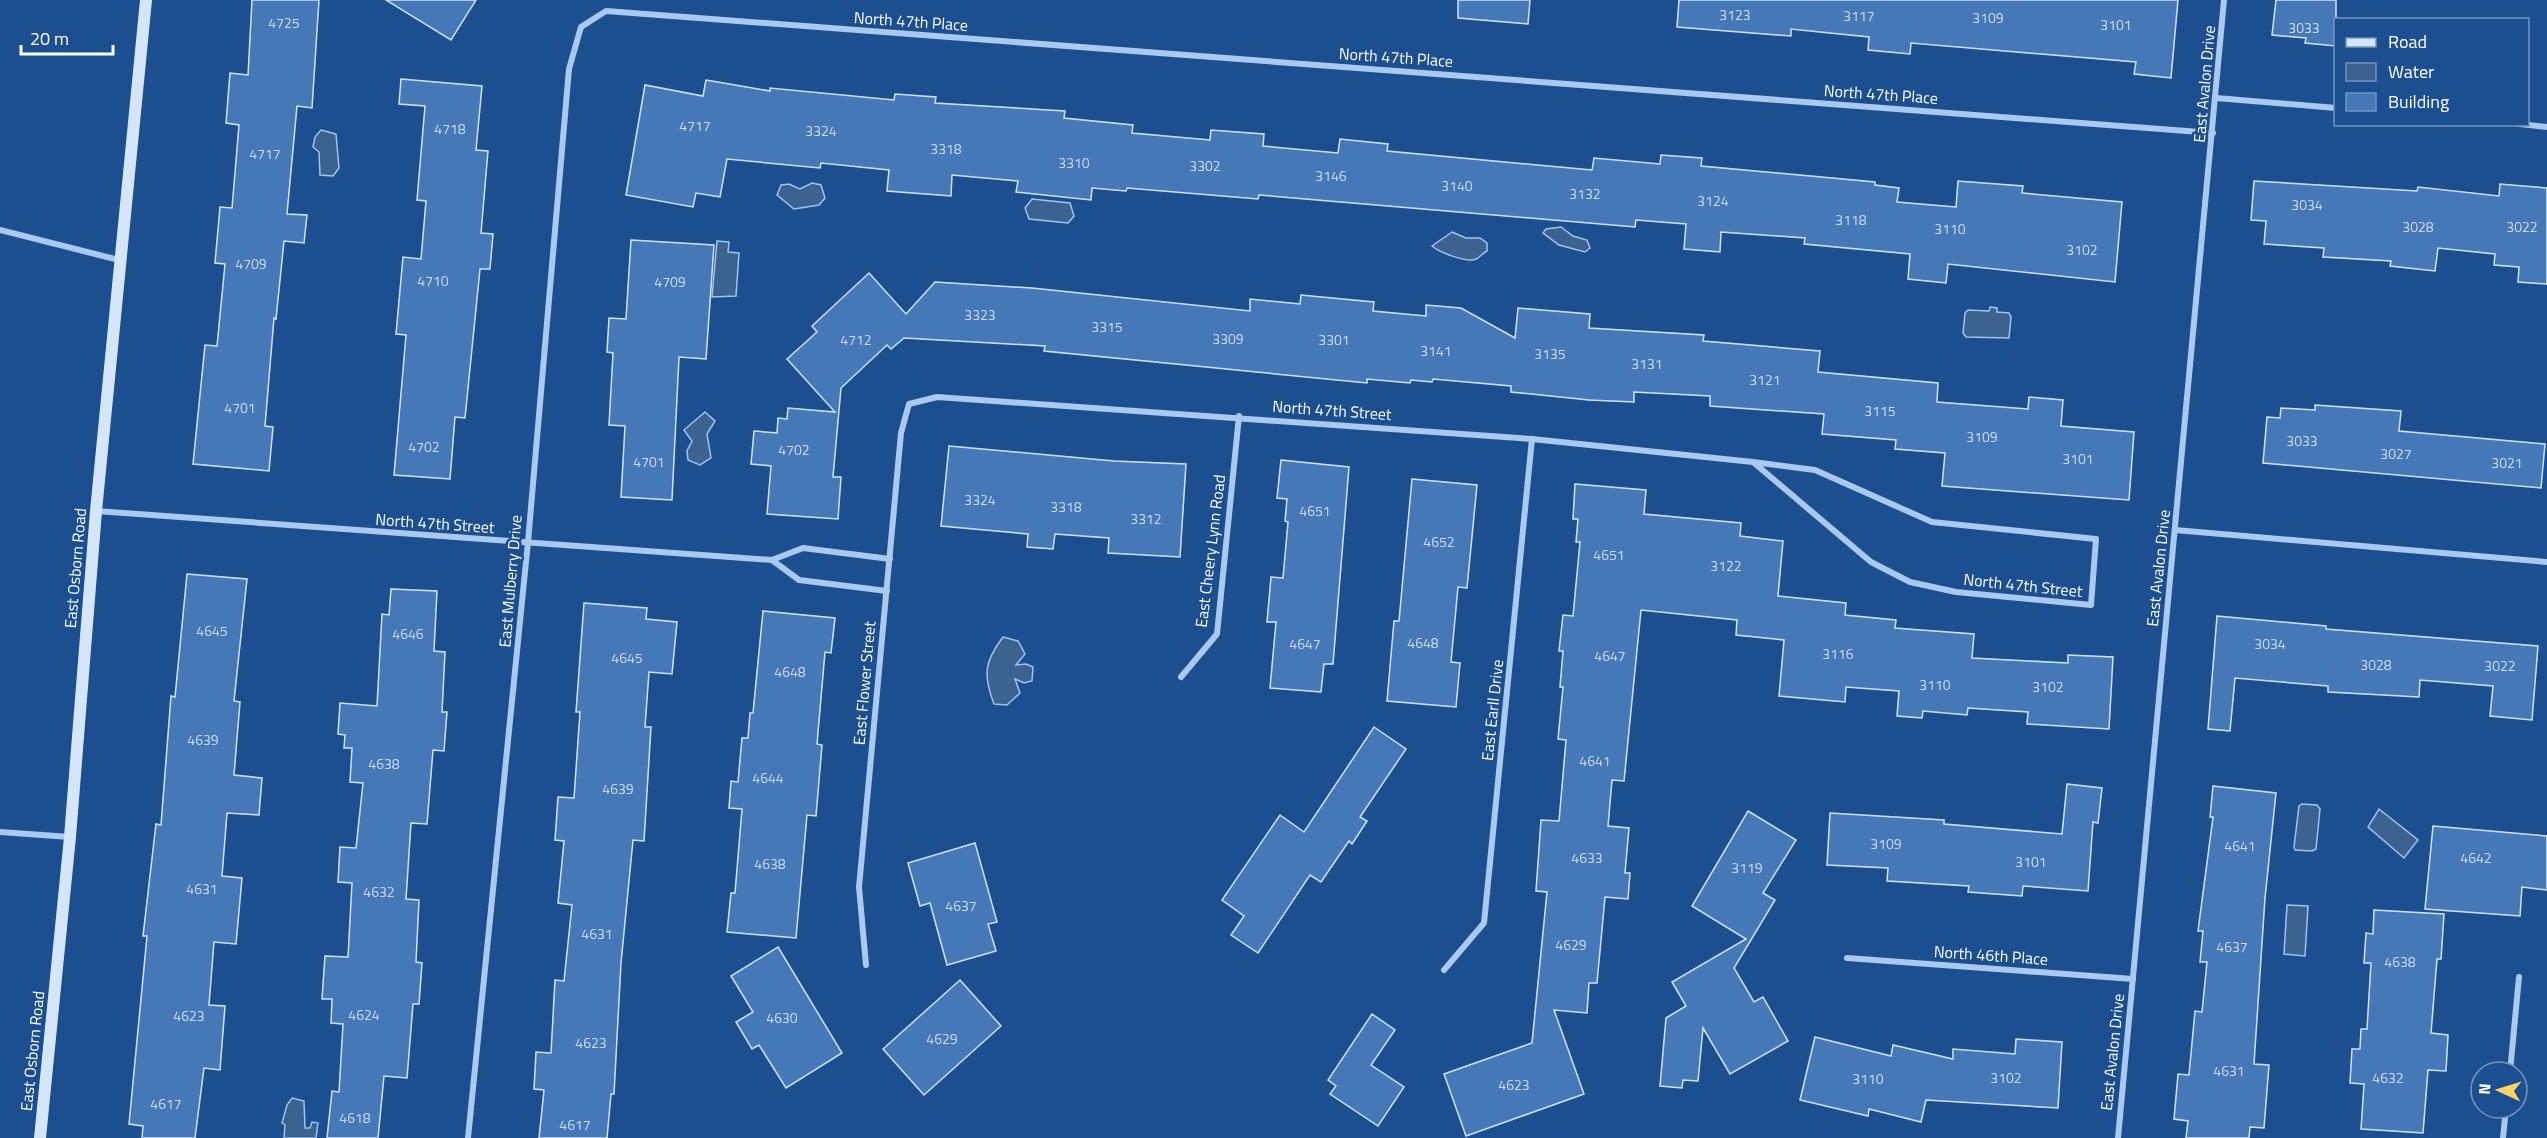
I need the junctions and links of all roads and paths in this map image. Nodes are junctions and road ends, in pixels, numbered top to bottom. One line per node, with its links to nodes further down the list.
1 (146, 0): 10 (street, East Osborn Road)
2 (2224, 0): 4 (street, East Avalon Drive)
3 (581, 27): 8 (street, North 47th Place); 17 (street, East Mulberry Drive)
4 (2216, 98): 5 (street); 8 (street, East Avalon Drive)
5 (2334, 108)
6 (2529, 125): 7 (street)
7 (2547, 127)
8 (2213, 133): 16 (street, East Avalon Drive)
9 (0, 230): 10 (street)
10 (119, 260): 15 (street, East Osborn Road)
11 (909, 405): 12 (street, North 47th Street); 18 (street, East Flower Street)
12 (1239, 416): 13 (street, North 47th Street); 22 (street, East Cheery Lynn Road)
13 (1533, 439): 14 (street, North 47th Street); 27 (street, East Earll Drive)
14 (1753, 462): 14 (street, North 47th Street)
15 (96, 511): 17 (street, North 47th Street); 24 (street, East Osborn Road)
16 (2175, 530): 20 (street); 29 (street, East Avalon Drive)
17 (528, 542): 19 (street, North 47th Street); 33 (street, East Mulberry Drive)
18 (890, 559): 19 (street, North 47th Street); 21 (street, East Flower Street)
19 (772, 560): 21 (street)
20 (2547, 562)
21 (886, 591): 26 (street, East Flower Street)
22 (1181, 677)
23 (0, 832): 24 (street)
24 (70, 837): 32 (street, East Osborn Road)
25 (1847, 958): 29 (street, North 46th Place)
26 (866, 965)
27 (1444, 970)
28 (2519, 977): 30 (street)
29 (2133, 979): 34 (street, East Avalon Drive)
30 (2511, 1060)
31 (2505, 1120): 35 (street)
32 (40, 1138)
33 (468, 1138)
34 (2118, 1138)
35 (2503, 1138)

